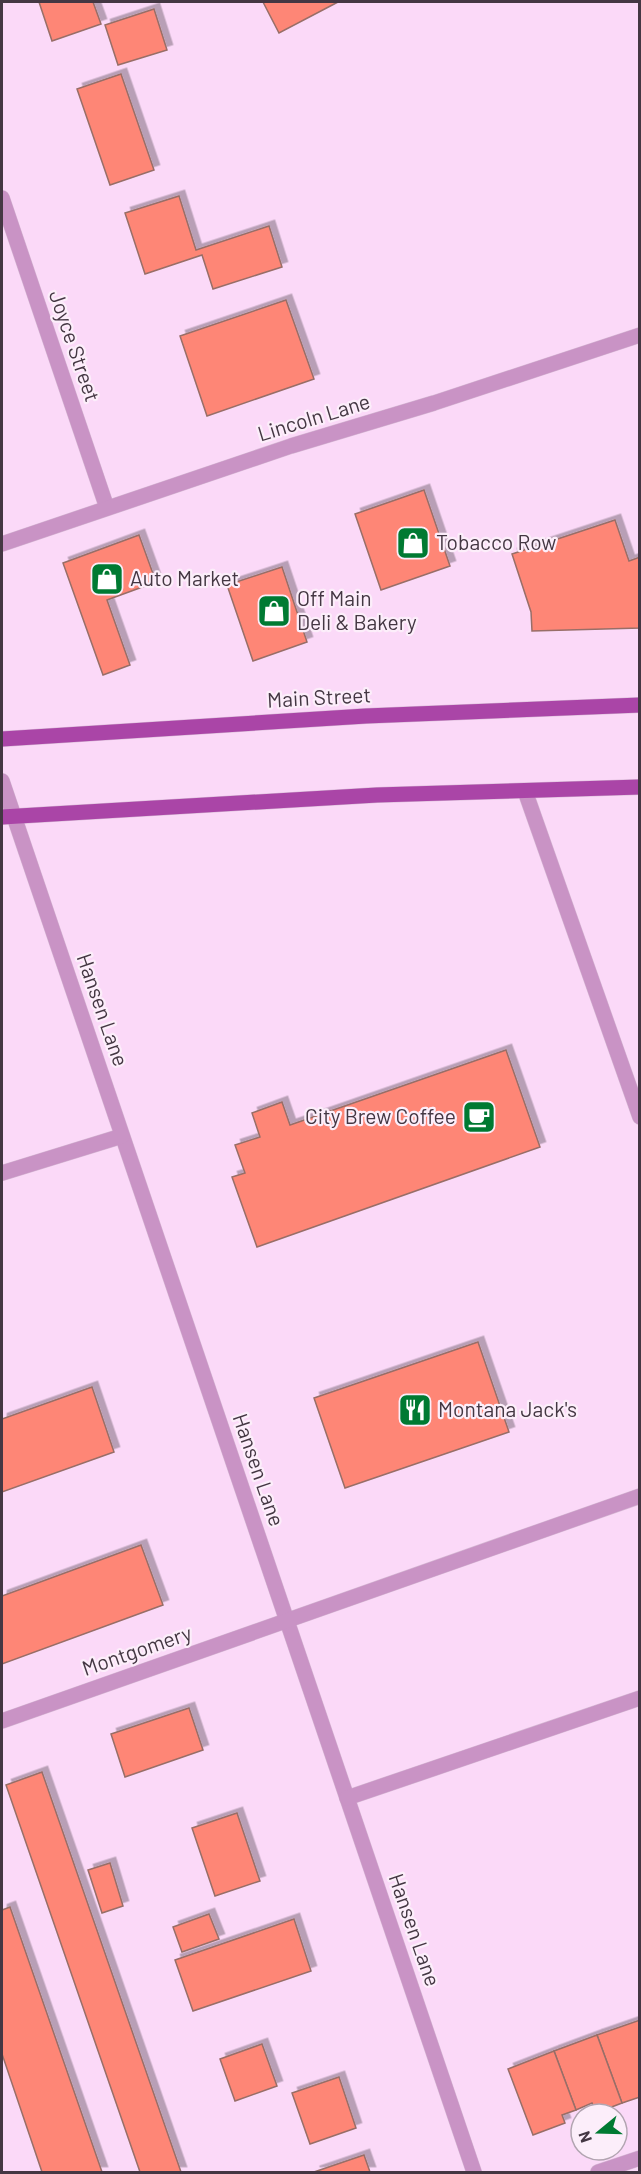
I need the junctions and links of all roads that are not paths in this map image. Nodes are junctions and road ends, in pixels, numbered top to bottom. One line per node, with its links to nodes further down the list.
1 (2, 198): 3 (street, Joyce Street)
2 (639, 335): 3 (street, Lincoln Lane)
3 (107, 508): 4 (street, Lincoln Lane)
4 (2, 544)
5 (639, 705): 6 (main road, Main Street)
6 (2, 739)
7 (2, 781): 10 (street, Hansen Lane)
8 (639, 787): 9 (main road)
9 (525, 791): 10 (main road); 11 (street)
10 (7, 817): 12 (street, Hansen Lane)
11 (639, 1117)
12 (123, 1136): 13 (street); 15 (street, Hansen Lane)
13 (2, 1173)
14 (639, 1496): 15 (street, Montgomery)
15 (287, 1620): 17 (street, Montgomery); 18 (street, Hansen Lane)
16 (639, 1698): 18 (street)
17 (2, 1721)
18 (347, 1798): 20 (street, Hansen Lane)
19 (639, 2158): 21 (street)
20 (474, 2172)
21 (598, 2172)

